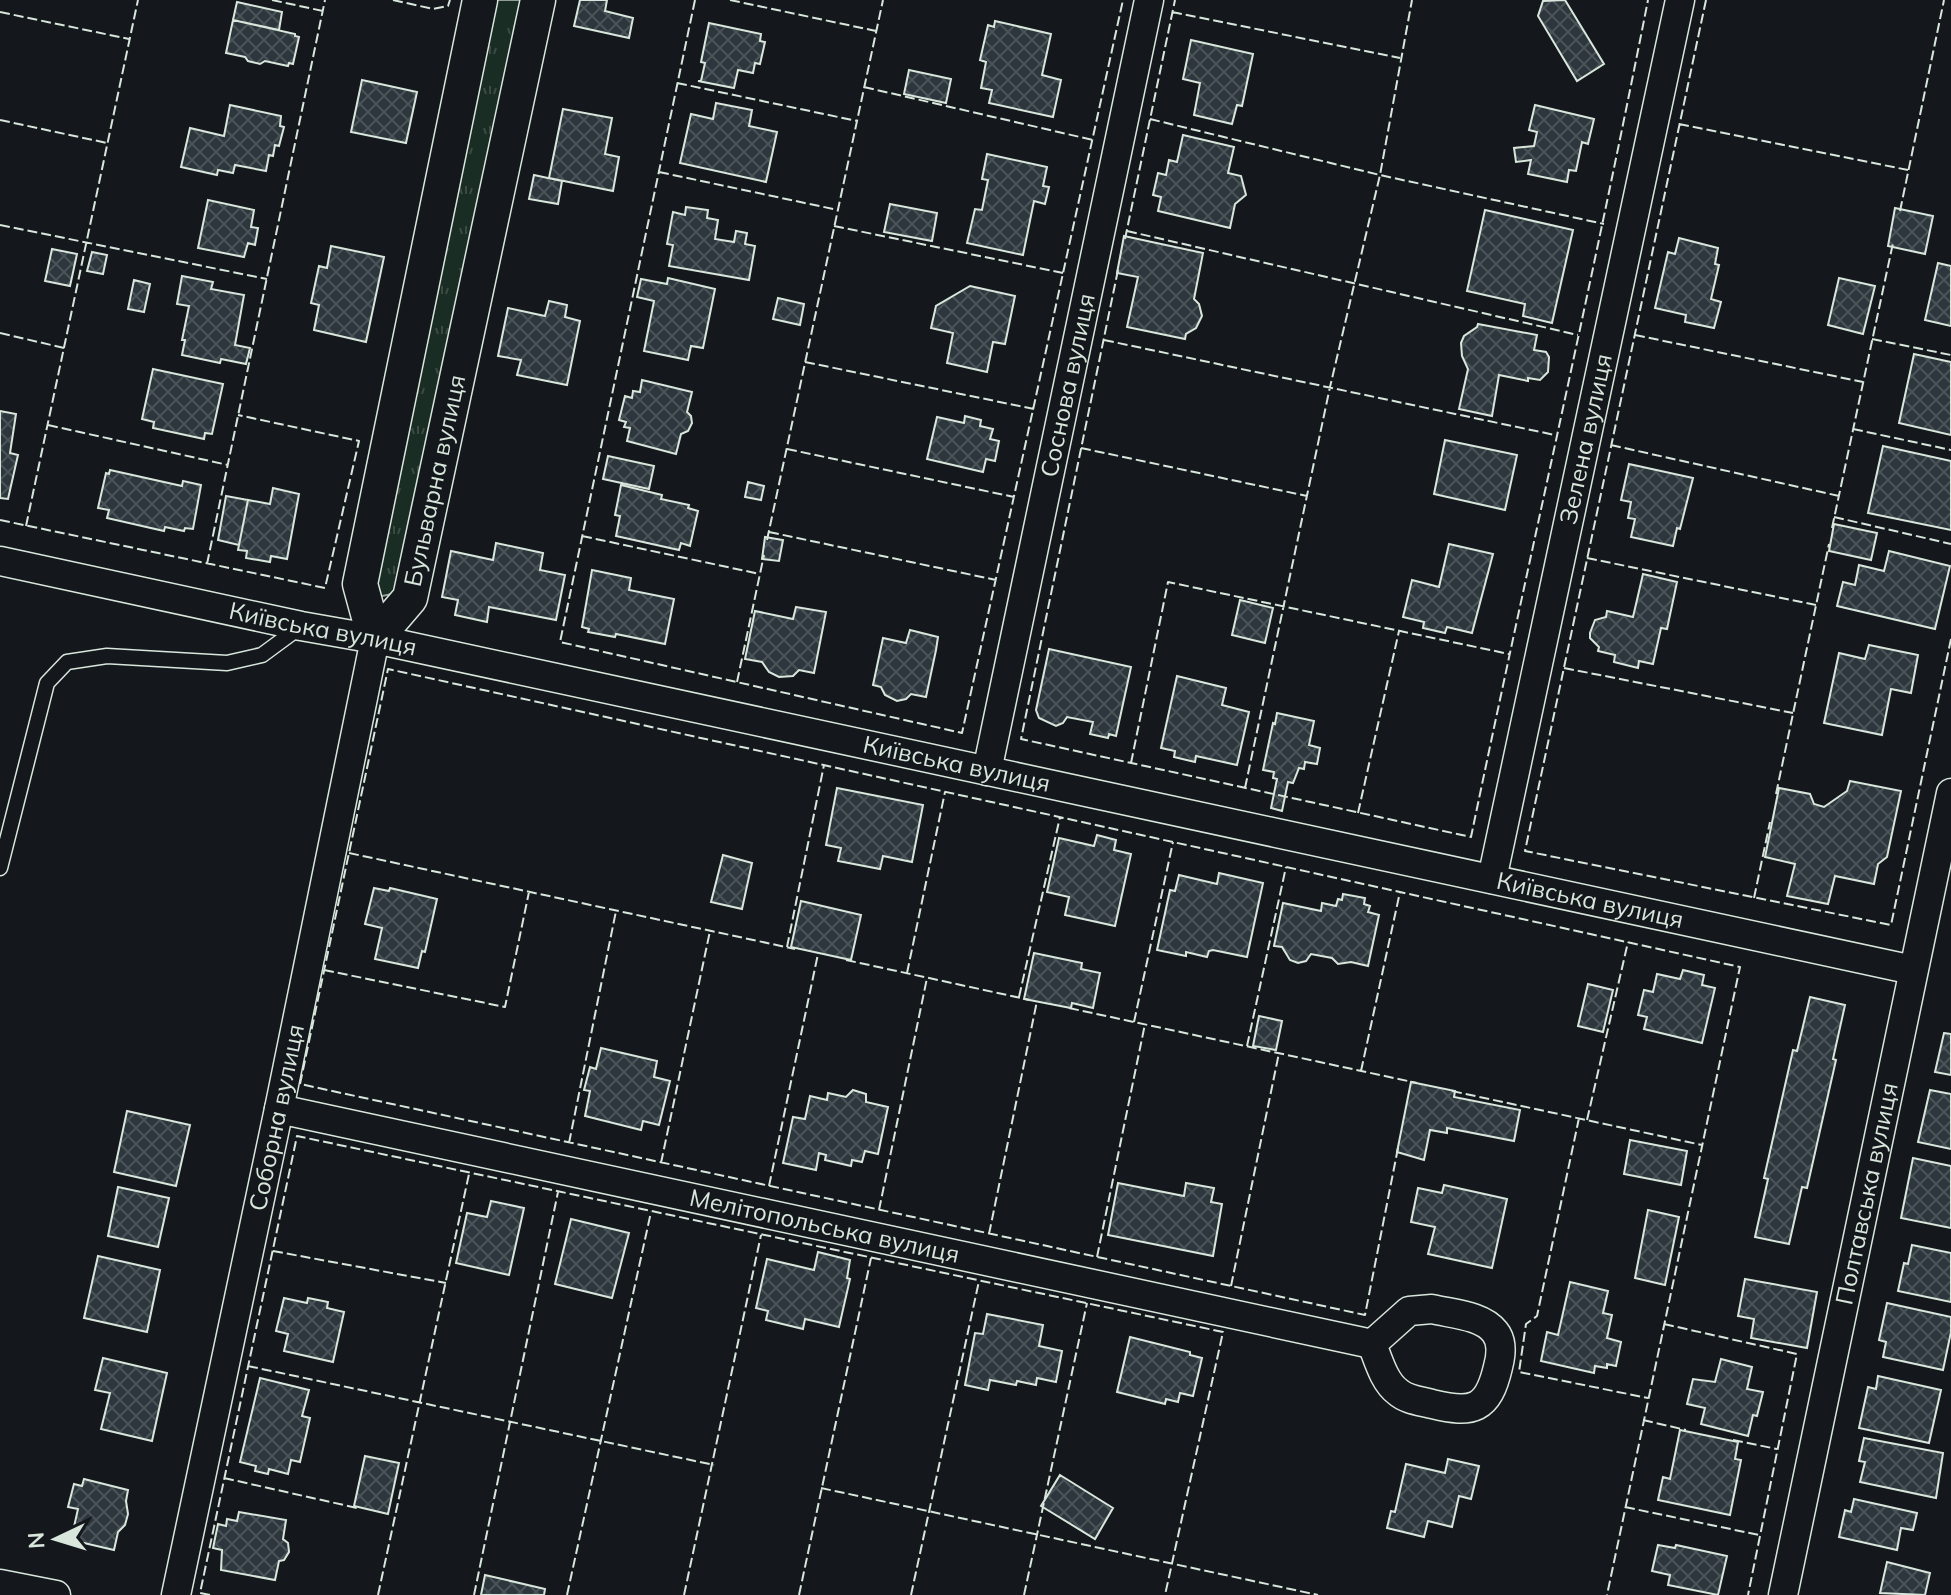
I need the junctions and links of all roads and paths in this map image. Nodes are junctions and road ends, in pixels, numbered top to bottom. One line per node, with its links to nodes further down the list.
1 (480, 0): 7 (street)
2 (538, 0): 7 (street, Бульварна вулиця)
3 (1149, 0): 8 (street, Соснова вулиця)
4 (1680, 0): 11 (street, Зелена вулиця)
5 (0, 561): 6 (street, Київська вулиця)
6 (301, 626): 7 (street, Київська вулиця); 10 (lane)
7 (375, 639): 8 (street, Київська вулиця); 13 (street, Соборна вулиця)
8 (987, 771): 11 (street, Київська вулиця)
9 (1951, 793): 12 (street, Полтавська вулиця)
10 (0, 868)
11 (1492, 879): 12 (street, Київська вулиця)
12 (1913, 970): 18 (street, Полтавська вулиця)
13 (279, 1109): 14 (street, Мелітопольська вулиця); 17 (street, Соборна вулиця)
14 (1372, 1344): 14 (street)
15 (0, 1584): 16 (street)
16 (56, 1595)
17 (176, 1595)
18 (1783, 1595)

